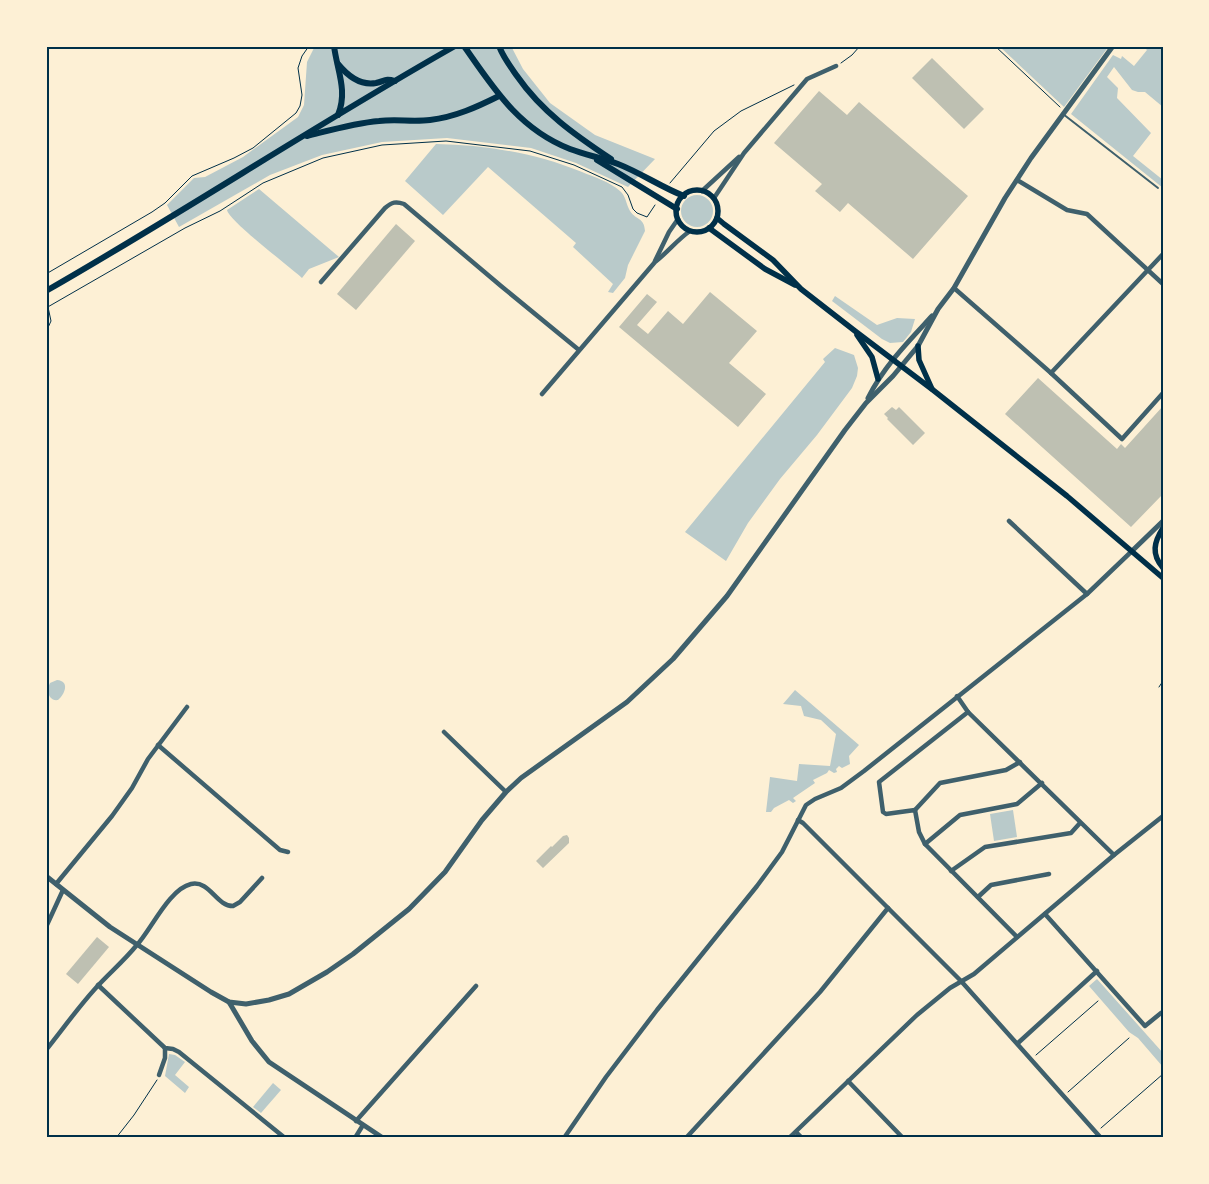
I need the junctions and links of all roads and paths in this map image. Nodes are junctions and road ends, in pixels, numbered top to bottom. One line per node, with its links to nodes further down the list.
1 (309, 46): 35 (path)
2 (334, 46): 9 (main road)
3 (455, 46): 12 (main road)
4 (464, 46): 13 (main road)
5 (499, 46): 19 (main road)
6 (860, 46): 10 (path)
7 (995, 46): 14 (path)
8 (1113, 46): 14 (street)
9 (337, 62): 12 (main road); 15 (main road)
10 (836, 66): 11 (street)
11 (807, 79): 17 (street); 21 (path)
12 (395, 81): 15 (main road)
13 (499, 96): 16 (main road); 18 (main road)
14 (1064, 113): 20 (street); 22 (lane)
15 (338, 115): 16 (main road)
16 (301, 137): 40 (main road)
17 (744, 153): 23 (street); 25 (street)
18 (592, 156): 19 (main road); 27 (main road)
19 (618, 164): 24 (main road)
20 (1017, 180): 34 (street); 38 (street)
21 (669, 184)
22 (1158, 188)
23 (702, 191): 24 (main road); 25 (main road)
24 (684, 196): 27 (main road)
25 (714, 198): 28 (main road)
26 (656, 204): 41 (path)
27 (677, 209): 29 (main road)
28 (717, 218): 30 (main road); 39 (main road)
29 (678, 219): 31 (main road); 33 (street)
30 (709, 228): 31 (main road); 39 (main road)
31 (690, 230): 33 (street)
32 (1163, 254): 34 (street)
33 (655, 262): 47 (street)
34 (1148, 270): 37 (street); 50 (street)
35 (46, 274)
36 (321, 282): 47 (street)
37 (1163, 284)
38 (954, 288): 42 (street); 50 (street)
39 (801, 289): 44 (main road)
40 (46, 290)
41 (47, 308): 43 (path); 45 (path)
42 (938, 309): 46 (street); 48 (street)
43 (46, 312)
44 (855, 331): 48 (main road); 51 (main road)
45 (46, 332)
46 (918, 346): 49 (street); 52 (main road)
47 (579, 350): 54 (street)
48 (893, 360): 49 (main road); 51 (street)
49 (902, 366): 52 (main road); 55 (street)
50 (1051, 373): 53 (street)
51 (878, 379): 55 (street)
52 (934, 390): 59 (main road)
53 (1163, 393)
54 (542, 394)
55 (866, 403): 72 (street)
56 (1009, 521): 62 (street)
57 (1163, 521): 59 (street)
58 (1163, 528): 60 (main road)
59 (1132, 551): 61 (main road); 62 (street)
60 (1163, 568)
61 (1163, 578)
62 (1087, 594): 65 (street)
63 (1163, 681): 64 (path)
64 (1159, 687)
65 (956, 696): 67 (street); 75 (street)
66 (187, 707): 69 (street)
67 (968, 712): 70 (street); 73 (street)
68 (444, 732): 72 (street)
69 (158, 745): 78 (street); 84 (street)
70 (1020, 762): 71 (street); 73 (street)
71 (1042, 783): 76 (street); 77 (street)
72 (506, 792): 97 (street)
73 (915, 810): 77 (street)
74 (1163, 816): 79 (street)
75 (798, 820): 87 (street); 116 (street)
76 (1080, 822): 79 (street); 80 (street)
77 (925, 844): 80 (street)
78 (288, 852)
79 (1114, 855): 88 (street)
80 (951, 871): 86 (street)
81 (1049, 874): 86 (street)
82 (46, 876): 84 (street)
83 (262, 878): 91 (street)
84 (56, 884): 85 (street)
85 (63, 890): 89 (street); 91 (street)
86 (978, 896): 90 (street)
87 (888, 908): 93 (street); 117 (street)
88 (1045, 914): 90 (street); 92 (street)
89 (46, 927)
90 (1017, 937): 93 (street)
91 (137, 946): 94 (street); 97 (street)
92 (1096, 971): 98 (street); 100 (street)
93 (961, 981): 100 (street); 106 (street)
94 (98, 985): 101 (street); 102 (street)
95 (476, 986): 108 (street)
96 (1098, 1001): 103 (path)
97 (229, 1002): 108 (street)
98 (1161, 1013)
99 (1129, 1038): 107 (path)
100 (1018, 1043): 103 (street)
101 (166, 1048): 105 (street); 113 (street)
102 (46, 1050)
103 (1032, 1059): 107 (street)
104 (1163, 1074): 111 (path)
105 (159, 1075): 112 (path)
106 (848, 1081): 110 (street); 120 (street)
107 (1064, 1095): 111 (street)
108 (356, 1120): 109 (street)
109 (363, 1125): 114 (street); 115 (street)
110 (796, 1132): 118 (street); 119 (street)
111 (1097, 1132): 121 (street)
112 (116, 1138)
113 (285, 1138)
114 (355, 1138)
115 (383, 1138)
116 (564, 1138)
117 (686, 1138)
118 (790, 1138)
119 (802, 1138)
120 (903, 1138)
121 (1102, 1138)

